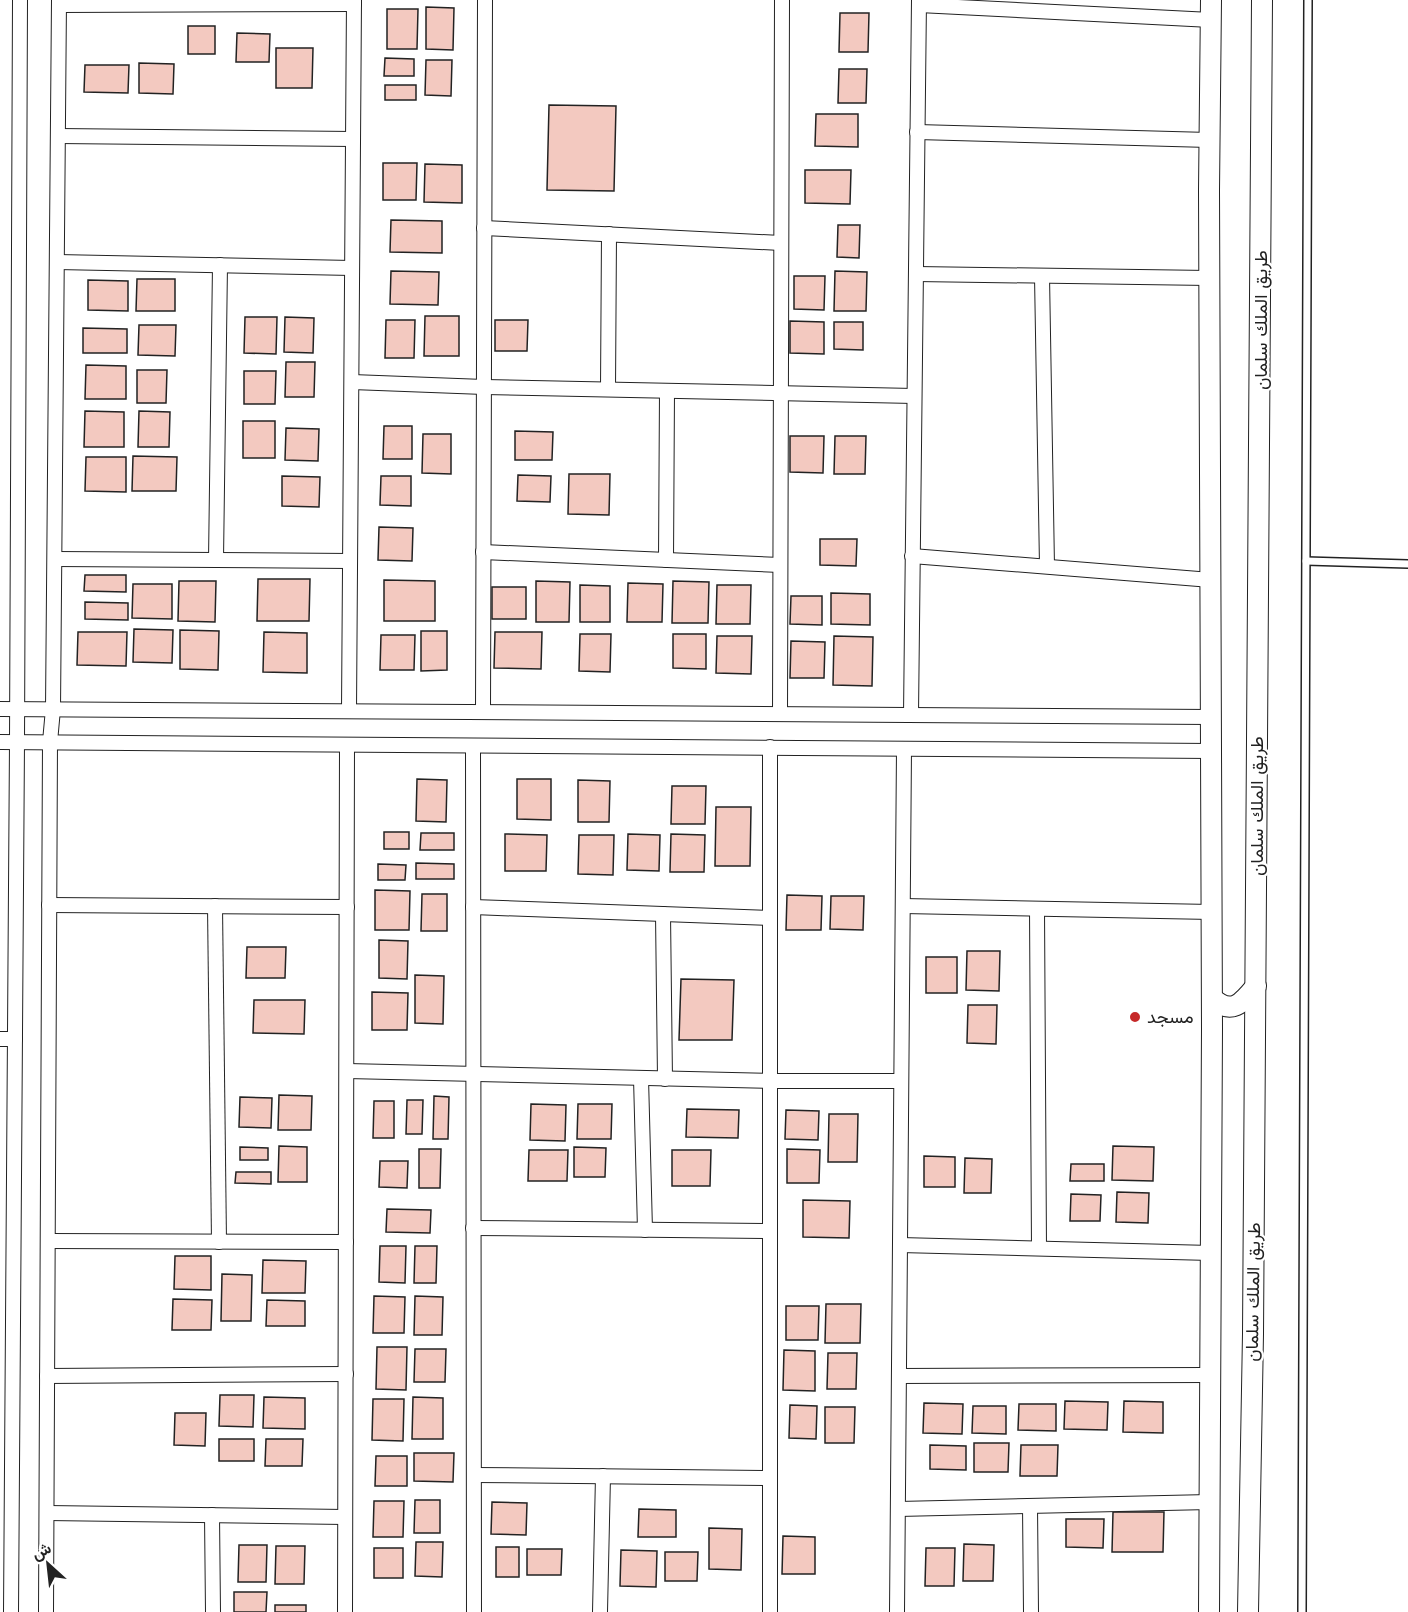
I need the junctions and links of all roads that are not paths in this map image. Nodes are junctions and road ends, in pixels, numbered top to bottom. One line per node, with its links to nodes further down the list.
1 (20, 0): 44 (street)
2 (485, 0): 17 (street)
3 (782, 0): 19 (street)
4 (1211, 0): 12 (main road)
5 (1262, 0): 68 (main road, طريق الملك سلمان)
6 (1308, 0): 38 (lane)
7 (229, 2): 8 (street); 10 (street)
8 (354, 2): 15 (street)
9 (919, 2): 11 (street); 13 (street)
10 (59, 3): 14 (street)
11 (1054, 6): 12 (street)
12 (1210, 20): 16 (main road)
13 (917, 132): 16 (street); 23 (street)
14 (58, 136): 15 (street); 20 (street)
15 (353, 139): 22 (street)
16 (1209, 140): 25 (main road)
17 (484, 228): 18 (street); 27 (street)
18 (609, 234): 19 (street); 28 (street)
19 (781, 243): 30 (street)
20 (57, 262): 21 (street); 34 (street)
21 (220, 266): 22 (street); 35 (street)
22 (352, 268): 26 (street)
23 (916, 274): 24 (street); 31 (street)
24 (1042, 276): 25 (street); 41 (street)
25 (1209, 278): 42 (main road)
26 (352, 382): 27 (street); 37 (street)
27 (484, 387): 28 (street); 32 (street)
28 (608, 389): 29 (street)
29 (667, 391): 30 (street); 36 (street)
30 (781, 393): 31 (street); 40 (street)
31 (914, 396): 33 (street)
32 (483, 552): 36 (street); 47 (street)
33 (912, 556): 41 (street); 49 (street)
34 (55, 559): 35 (street); 45 (street)
35 (216, 560): 37 (street)
36 (666, 560): 40 (street)
37 (350, 561): 46 (street)
38 (1306, 561): 39 (lane); 114 (lane)
39 (1408, 564)
40 (780, 565): 48 (street)
41 (1047, 566): 42 (street)
42 (1210, 580): 50 (main road)
43 (0, 709): 44 (street)
44 (17, 709): 45 (street); 52 (street)
45 (53, 709): 46 (street); 53 (street)
46 (349, 711): 47 (street)
47 (483, 712): 48 (street)
48 (780, 714): 49 (street)
49 (910, 714): 50 (street)
50 (1211, 717): 58 (main road)
51 (0, 742): 52 (street)
52 (17, 742): 53 (street); 71 (street)
53 (50, 742): 54 (street); 59 (street)
54 (347, 745): 55 (street); 62 (street)
55 (473, 746): 56 (street); 63 (street)
56 (770, 747): 57 (street); 67 (street)
57 (904, 749): 58 (street); 61 (street)
58 (1211, 751): 65 (main road)
59 (50, 905): 60 (street); 83 (street)
60 (215, 906): 62 (street); 84 (street)
61 (903, 906): 64 (street); 77 (street)
62 (347, 907): 72 (street)
63 (473, 908): 66 (street); 73 (street)
64 (1037, 909): 65 (street); 87 (street)
65 (1212, 912): 69 (main road)
66 (663, 914): 67 (street); 75 (street)
67 (770, 918): 76 (street)
68 (1256, 986): 69 (main road); 113 (main road, طريق الملك سلمان)
69 (1212, 998): 89 (main road)
70 (0, 1039): 71 (street)
71 (15, 1039): 79 (street)
72 (346, 1071): 73 (street); 85 (street)
73 (473, 1073): 74 (street); 80 (street)
74 (641, 1078): 75 (street); 81 (street)
75 (665, 1079): 76 (street)
76 (770, 1081): 77 (street); 82 (street)
77 (901, 1081): 86 (street)
78 (0, 1120): 79 (street)
79 (15, 1121): 88 (street)
80 (473, 1228): 81 (street); 94 (street)
81 (645, 1230): 82 (street)
82 (770, 1231): 96 (street)
83 (48, 1241): 84 (street); 92 (street)
84 (219, 1242): 85 (street)
85 (346, 1242): 90 (street)
86 (900, 1245): 87 (street); 93 (street)
87 (1039, 1248): 89 (street)
88 (7, 1251): 103 (street)
89 (1211, 1253): 91 (main road)
90 (346, 1374): 92 (street); 102 (street)
91 (1210, 1375): 93 (street); 97 (main road)
92 (47, 1376): 100 (street)
93 (899, 1376): 99 (street)
94 (474, 1475): 95 (street); 107 (street)
95 (603, 1476): 96 (street); 108 (street)
96 (770, 1478): 109 (street)
97 (1210, 1502): 98 (street); 112 (main road)
98 (1030, 1506): 99 (street); 111 (street)
99 (898, 1509): 110 (street)
100 (47, 1513): 101 (street); 104 (street)
101 (212, 1515): 102 (street); 105 (street)
102 (345, 1517): 106 (street)
103 (12, 1612)
104 (46, 1612)
105 (213, 1612)
106 (345, 1612)
107 (474, 1612)
108 (600, 1612)
109 (770, 1612)
110 (897, 1612)
111 (1031, 1612)
112 (1209, 1612)
113 (1248, 1612)
114 (1302, 1612)

